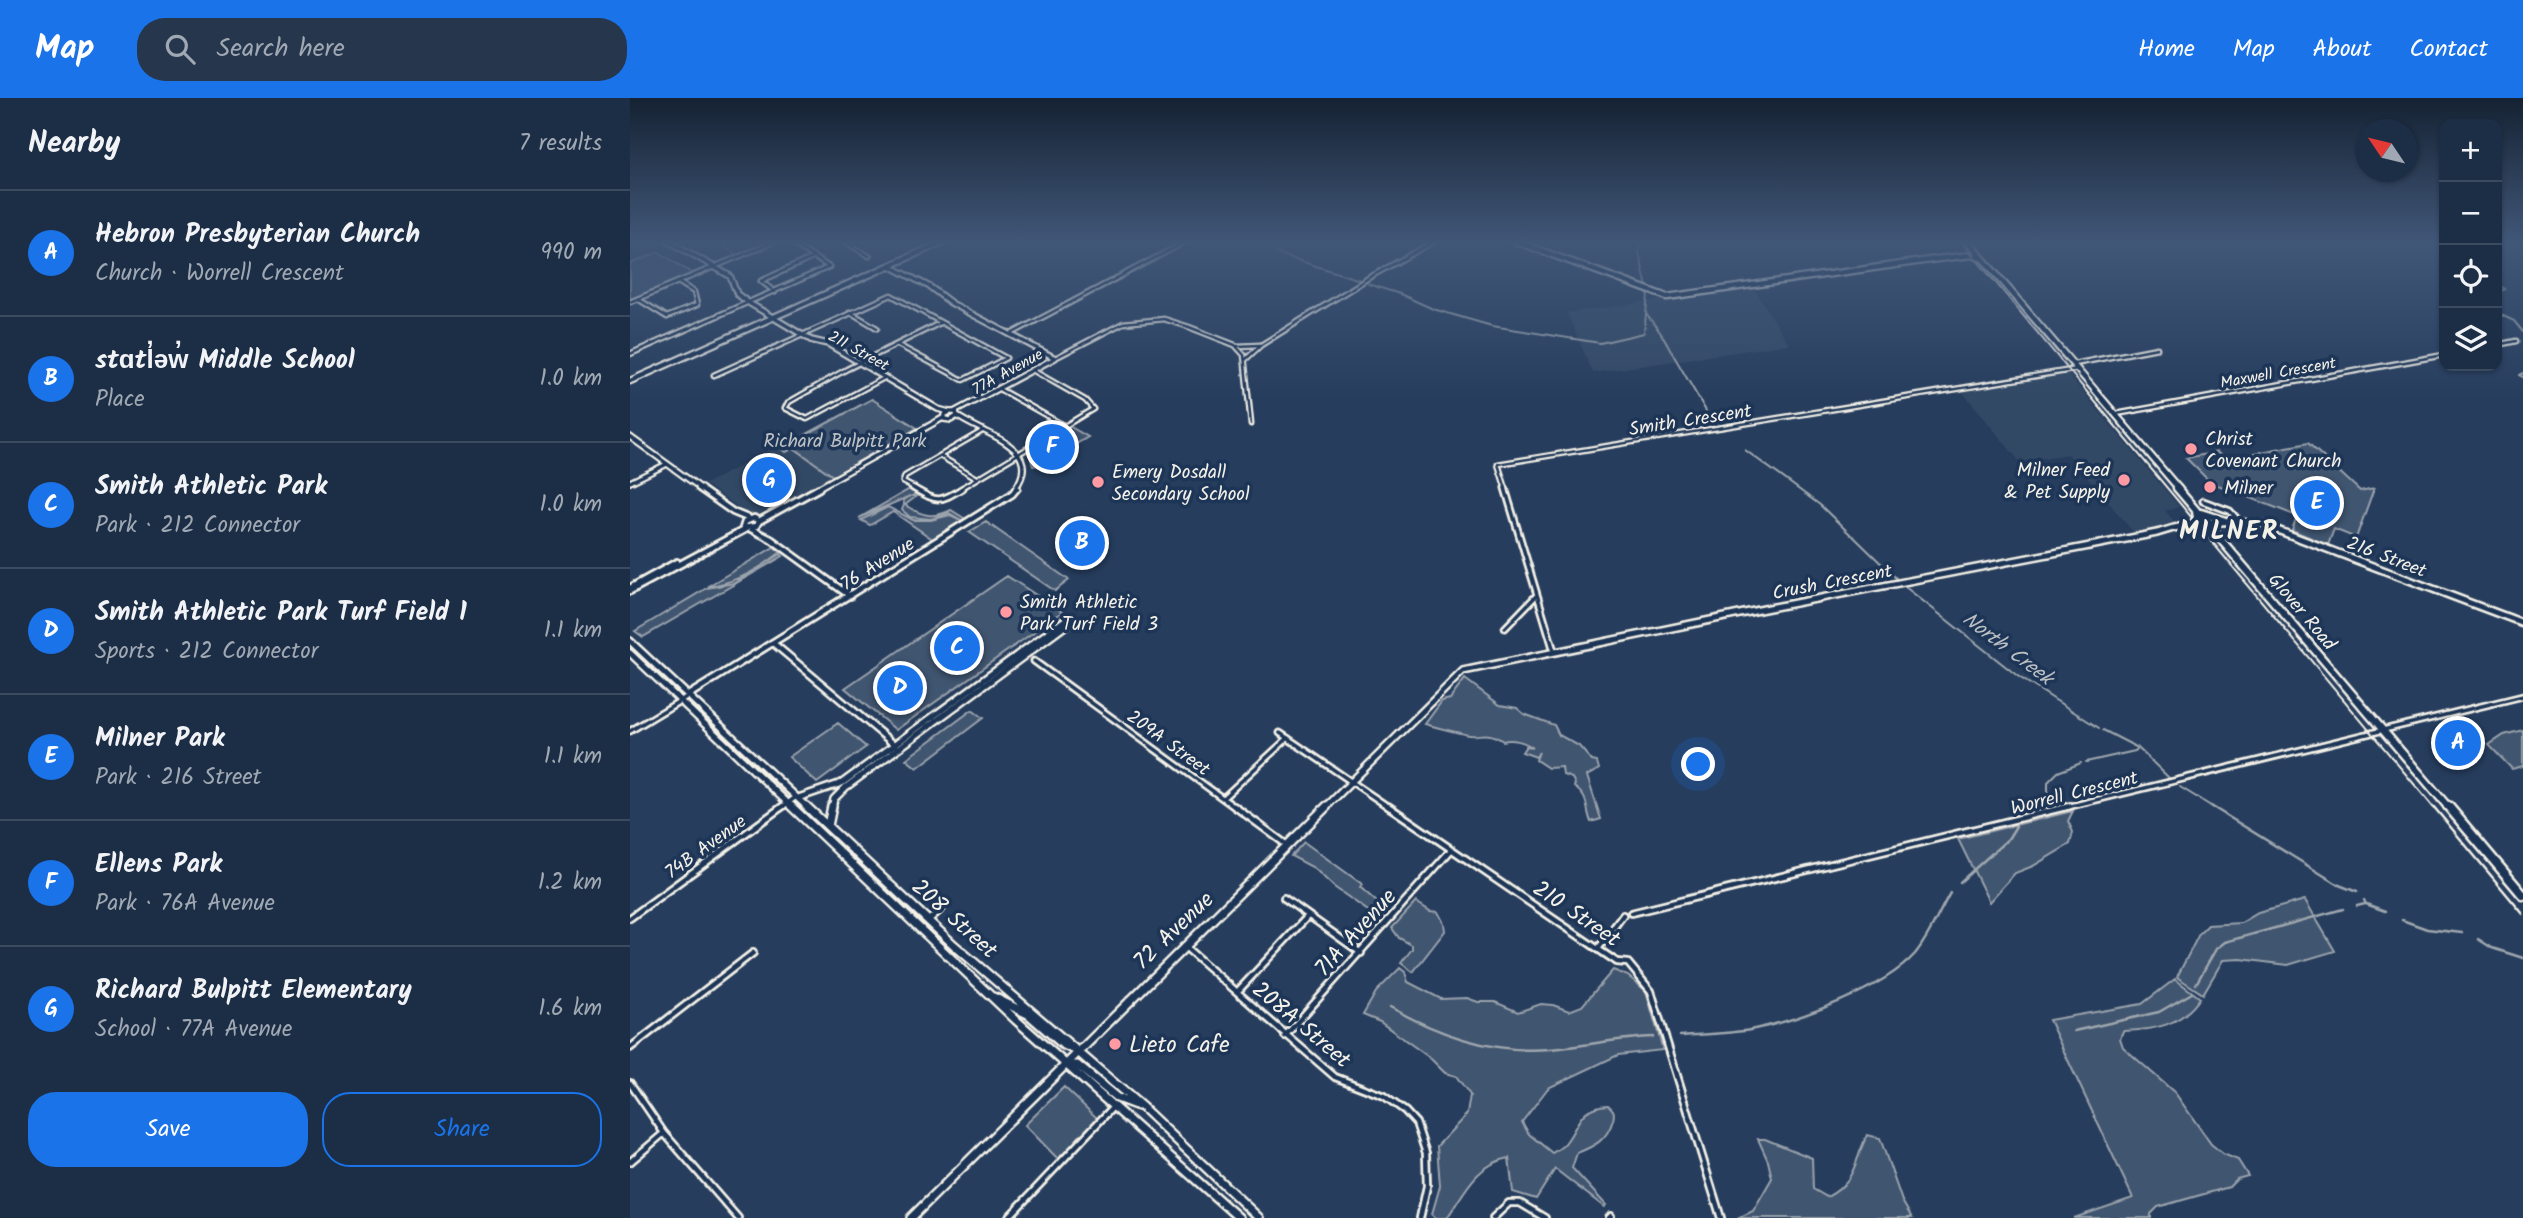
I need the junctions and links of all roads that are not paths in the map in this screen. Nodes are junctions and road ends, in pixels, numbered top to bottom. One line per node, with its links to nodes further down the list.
1 (649, 293): 12 (street)
2 (694, 293): 12 (street)
3 (737, 293): 14 (street, 211 Street)
4 (772, 293): 14 (street)
5 (830, 293): 16 (main road)
6 (938, 293): 20 (street)
7 (1088, 293): 20 (street)
8 (1344, 293): 25 (street)
9 (1657, 293): 10 (main road)
10 (1694, 293)
11 (2013, 293): 32 (highway, Glover Road)
12 (637, 298): 13 (street)
13 (630, 302)
14 (749, 303): 16 (street, 211 Street); 27 (street)
15 (850, 312): 17 (street); 18 (street); 19 (street)
16 (775, 318): 19 (street, 211 Street); 37 (main road)
17 (940, 323): 23 (street); 23 (street)
18 (877, 328)
19 (801, 334): 31 (street, 211 Street); 35 (street)
20 (1010, 334): 29 (street)
21 (2516, 341): 22 (street)
22 (2502, 344)
23 (898, 345): 31 (street)
24 (1235, 345): 25 (street); 29 (street); 30 (street)
25 (1261, 345): 30 (street)
26 (2157, 348): 32 (street)
27 (630, 354)
28 (2439, 356): 41 (street, Maxwell Crescent)
29 (1055, 358): 34 (street, 77A Avenue)
30 (1245, 360): 43 (street)
31 (859, 363): 36 (street, 211 Street); 36 (street)
32 (2074, 364): 33 (highway, Glover Road)
33 (2078, 369): 41 (highway, Glover Road); 65 (street, Smith Crescent)
34 (1034, 371): 38 (street, 77A Avenue); 45 (street)
35 (714, 374)
36 (884, 378): 39 (street, 211 Street)
37 (630, 383)
38 (999, 390): 40 (street, 77A Avenue); 45 (street)
39 (938, 409): 40 (street, 211 Street); 42 (street, 211 Street)
40 (954, 413): 42 (street); 42 (street); 44 (street, 211 Street)
41 (2116, 414): 54 (highway, Glover Road)
42 (946, 418): 44 (street, 211 Street); 56 (street)
43 (1251, 424)
44 (971, 425): 46 (street, 211 Street)
45 (1065, 426): 48 (street)
46 (984, 430): 48 (street, 211 Street); 49 (street)
47 (630, 437): 50 (street)
48 (1019, 452): 51 (street); 64 (street, 76 Avenue)
49 (940, 456): 51 (street); 51 (street)
50 (667, 464): 52 (street); 55 (street)
51 (977, 478)
52 (630, 482)
53 (2203, 501): 57 (street, 216 Street)
54 (2196, 509): 58 (highway); 59 (highway, Glover Road); 60 (highway)
55 (733, 512): 56 (street); 61 (street)
56 (756, 521): 61 (street); 61 (street); 62 (street)
57 (2239, 521): 58 (main road, 216 Street); 67 (main road, 216 Street)
58 (2229, 522): 59 (main road, 216 Street)
59 (2208, 523): 60 (main road, Crush Crescent); 79 (highway, Glover Road)
60 (2193, 524): 71 (main road, Crush Crescent)
61 (745, 527): 62 (street); 63 (street)
62 (767, 536): 64 (street)
63 (630, 589)
64 (850, 596): 70 (street, 76 Avenue)
65 (1536, 596): 68 (street); 71 (street, Smith Crescent)
66 (1067, 622): 82 (main road)
67 (2523, 623)
68 (1504, 628)
69 (630, 641): 75 (main road, 208 Street)
70 (773, 643): 75 (street, 76 Avenue); 82 (street)
71 (1555, 651): 74 (main road, Crush Crescent)
72 (630, 653): 77 (main road, 208 Street)
73 (1034, 661): 86 (street, 209A Street)
74 (1463, 671): 83 (main road, 72 Avenue)
75 (690, 694): 77 (street, 76 Avenue); 85 (main road, 208 Street)
76 (2523, 696): 79 (street, Worrell Crescent)
77 (681, 699): 78 (street, 76 Avenue); 87 (main road, 208 Street)
78 (630, 731)
79 (2385, 732): 91 (highway, Glover Road); 94 (street, Worrell Crescent)
80 (1280, 733): 81 (street, 210 Street)
81 (1288, 738): 83 (street, 210 Street); 86 (street)
82 (896, 746): 84 (main road)
83 (1351, 781): 89 (main road, 72 Avenue); 90 (street, 210 Street)
84 (844, 785): 85 (main road); 88 (main road)
85 (797, 797): 87 (street, 74B Avenue); 88 (main road, 208 Street)
86 (1223, 798): 89 (street, 209A Street)
87 (788, 803): 97 (street, 74B Avenue); 104 (main road, 208 Street)
88 (828, 826): 98 (main road, 208 Street)
89 (1287, 845): 99 (main road, 72 Avenue)
90 (1451, 850): 100 (street, 210 Street); 102 (street, 71A Avenue)
91 (2523, 895)
92 (1284, 898): 96 (street)
93 (943, 907): 98 (street)
94 (1631, 913)
95 (1623, 915): 100 (street)
96 (1308, 916): 102 (street); 103 (street)
97 (630, 918)
98 (928, 921): 107 (main road, 208 Street)
99 (1184, 946): 103 (street, 208A Street); 107 (main road, 72 Avenue)
100 (1598, 949): 122 (street, 210 Street)
101 (753, 953): 106 (street)
102 (1361, 953): 105 (street, 71A Avenue)
103 (1237, 992): 105 (street, 208A Street)
104 (990, 996): 107 (main road); 108 (main road, 208 Street)
105 (1285, 1036): 119 (street, 208A Street)
106 (630, 1048)
107 (1078, 1051): 108 (main road, 72 Avenue); 111 (main road, 208 Street)
108 (1064, 1064): 110 (main road, 208 Street); 111 (main road); 115 (main road, 72 Avenue)
109 (630, 1083): 112 (street)
110 (1114, 1106): 116 (street); 117 (main road, 208 Street)
111 (1143, 1108): 118 (main road, 208 Street)
112 (664, 1133): 113 (street); 114 (street)
113 (630, 1162)
114 (738, 1218)
115 (911, 1218)
116 (1008, 1218)
117 (1239, 1218)
118 (1259, 1218)
119 (1420, 1218)
120 (1493, 1218): 121 (street)
121 (1545, 1218)
122 (1721, 1218)

